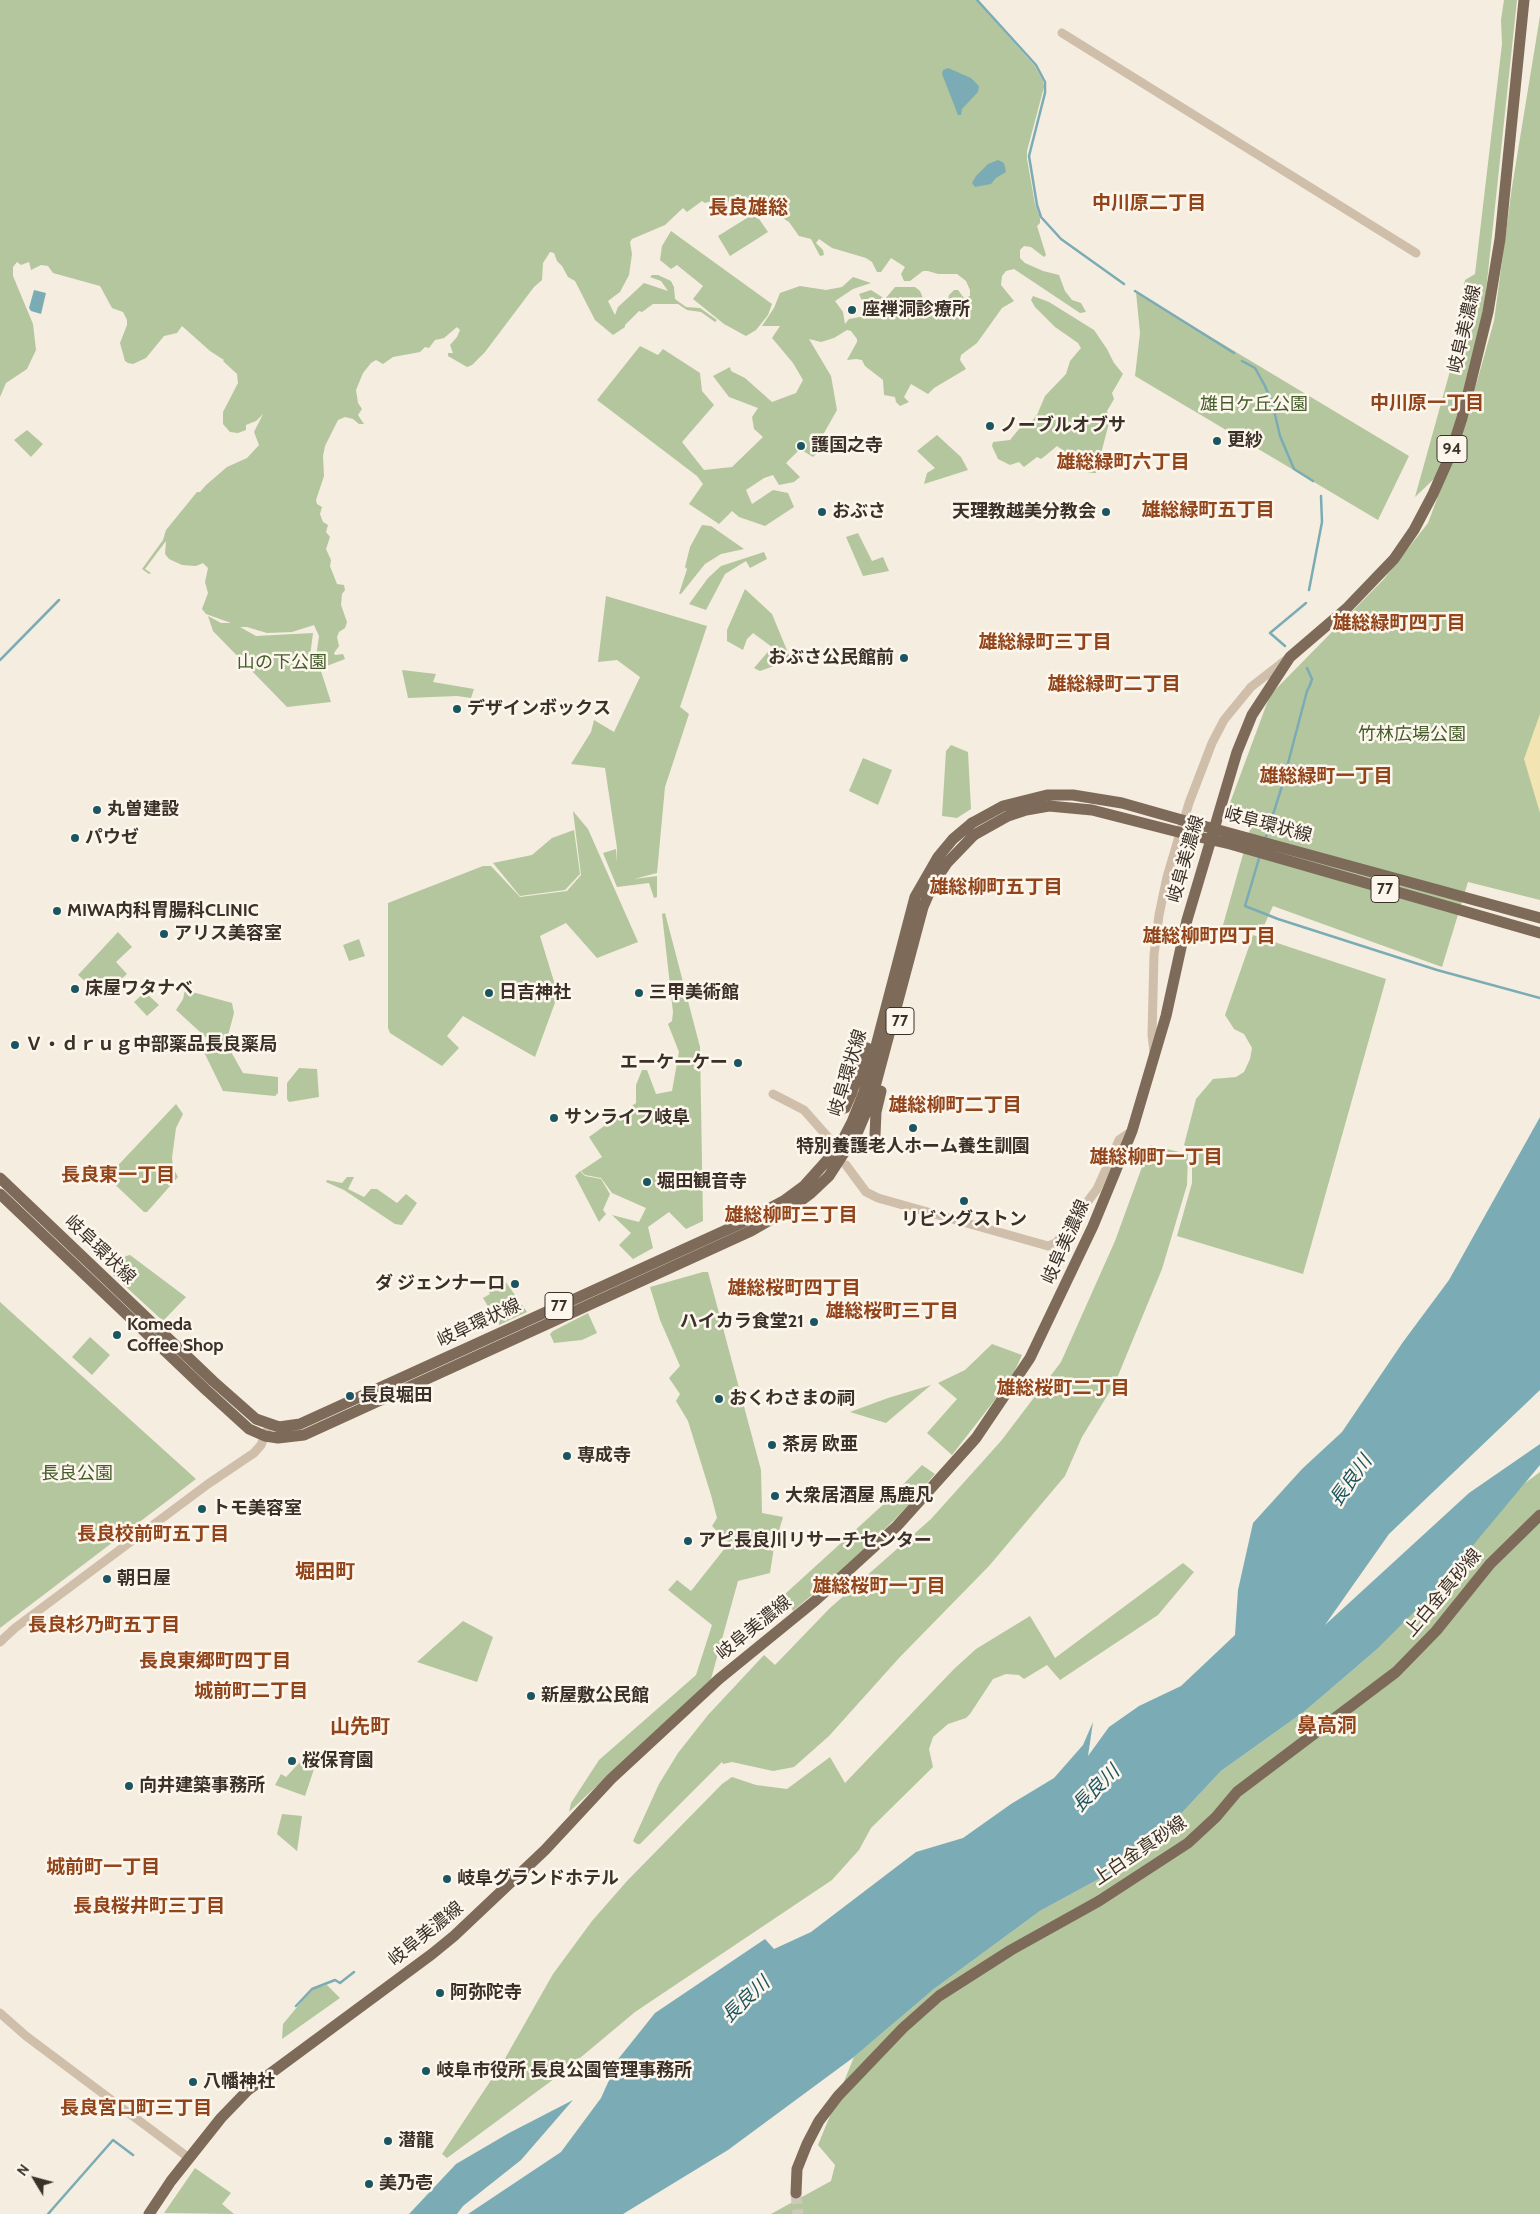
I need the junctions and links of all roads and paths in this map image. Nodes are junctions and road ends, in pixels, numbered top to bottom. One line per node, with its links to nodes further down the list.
1 (1524, 0): 4 (main road, 岐阜美濃線 / 94)
2 (1062, 33): 3 (street)
3 (1416, 253)
4 (1290, 658): 5 (main road, 岐阜美濃線 / 94); 12 (street)
5 (1213, 828): 6 (main road, 岐阜環状線 / 77); 7 (main road, 岐阜美濃線 / 94); 8 (main road, 岐阜環状線 / 77, bridge)
6 (1232, 839): 7 (main road, 岐阜環状線 / 77); 10 (main road, 岐阜環状線 / 77); 11 (main road, 岐阜環状線 / 77)
7 (1210, 840): 9 (main road, 岐阜環状線 / 77, bridge); 12 (main road, 岐阜美濃線 / 94)
8 (916, 897): 14 (main road, 77); 21 (main road, 岐阜環状線 / 77)
9 (924, 907): 16 (main road, 77); 21 (main road, 岐阜環状線 / 77)
10 (1540, 918)
11 (1540, 933)
12 (1154, 1057): 15 (main road, 岐阜美濃線 / 94)
13 (773, 1094): 17 (street)
14 (845, 1108)
15 (1132, 1131): 18 (street); 25 (main road, 岐阜美濃線 / 94)
16 (875, 1135)
17 (834, 1144)
18 (846, 1165)
19 (0, 1178): 21 (main road, 岐阜環状線)
20 (0, 1194): 21 (main road, 岐阜環状線 / 77)
21 (267, 1430): 23 (street)
22 (1540, 1515): 26 (main road, 上白金真砂線)
23 (0, 1642)
24 (0, 2013): 25 (street)
25 (189, 2158): 27 (main road, 岐阜美濃線 / 94)
26 (796, 2193)
27 (149, 2214)

